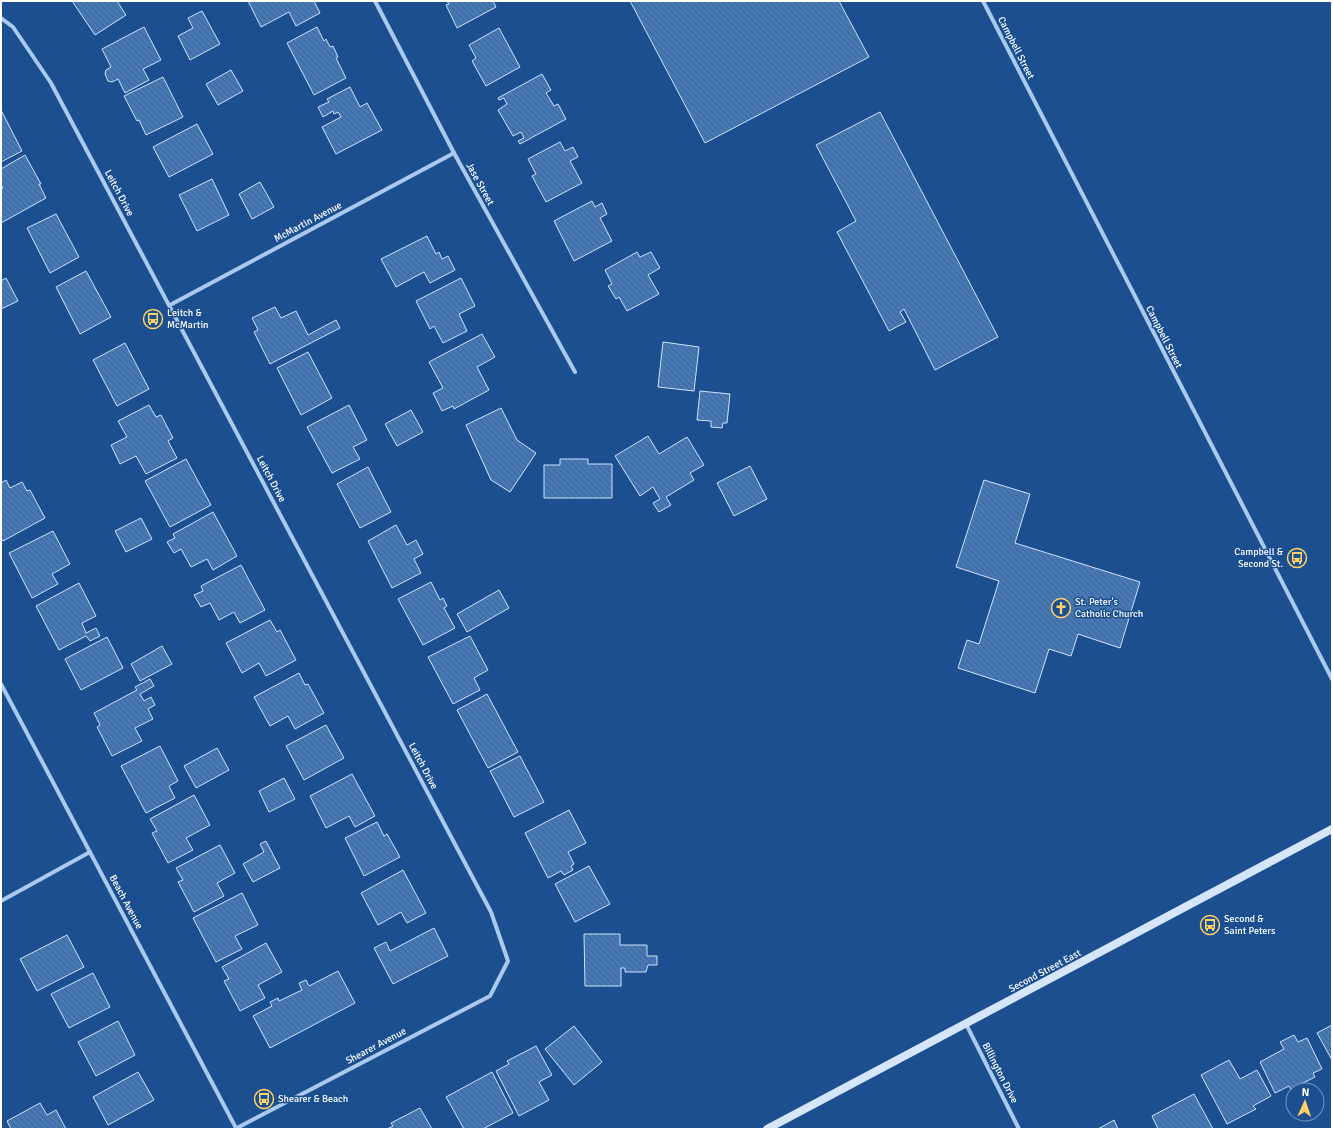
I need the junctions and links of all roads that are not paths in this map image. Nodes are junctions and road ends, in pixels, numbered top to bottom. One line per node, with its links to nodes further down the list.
1 (375, 1): 4 (street, Jase Street)
2 (983, 1): 7 (street, Campbell Street)
3 (1, 18): 5 (street, Leitch Drive)
4 (454, 153): 5 (street, McMartin Avenue); 6 (street, Jase Street)
5 (170, 305): 12 (street, Leitch Drive)
6 (576, 372)
7 (1332, 679)
8 (1, 684): 10 (street, Beach Avenue)
9 (1332, 829): 13 (main road, Second Street East)
10 (90, 852): 11 (street); 14 (street, Beach Avenue)
11 (1, 901)
12 (508, 960): 14 (street, Shearer Avenue)
13 (966, 1024): 15 (main road, Second Street East); 16 (street, Billington Drive)
14 (236, 1129)
15 (767, 1129)
16 (1019, 1129)

